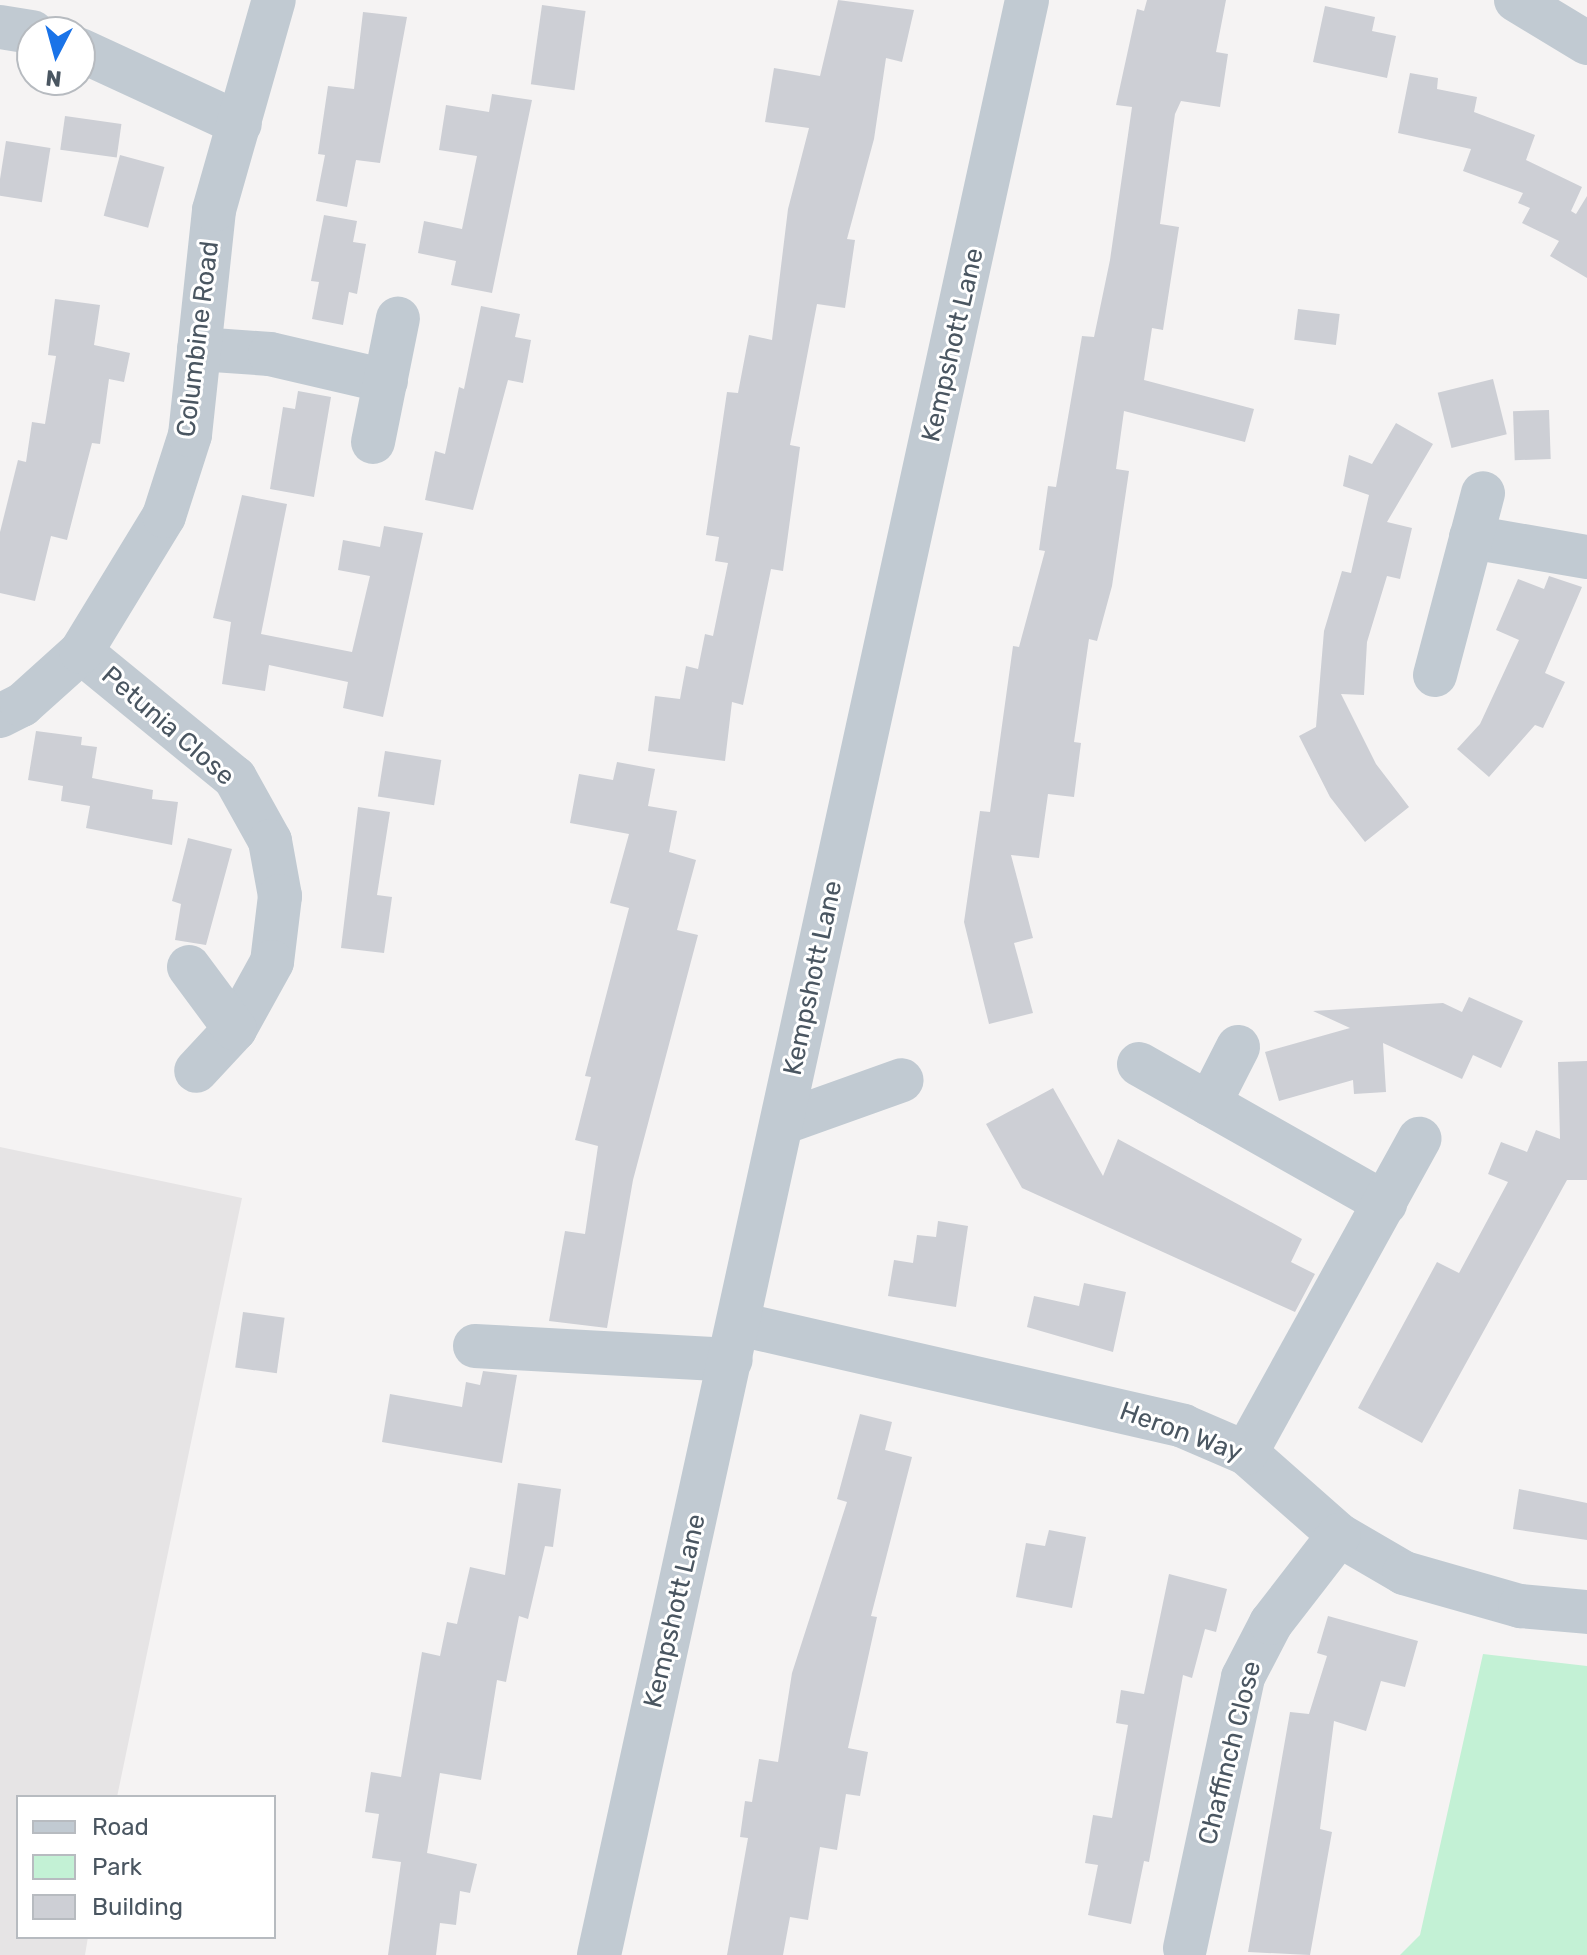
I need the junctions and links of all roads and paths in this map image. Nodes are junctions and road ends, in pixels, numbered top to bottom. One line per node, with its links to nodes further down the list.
1 (274, 0): 6 (street, Columbine Road)
2 (1027, 0): 24 (street, Kempshott Lane)
3 (1516, 0): 4 (street)
4 (1569, 22)
5 (96, 57): 6 (street)
6 (240, 124): 8 (street, Columbine Road)
7 (398, 318): 9 (street)
8 (199, 349): 9 (street); 14 (street, Columbine Road)
9 (386, 381): 10 (street)
10 (373, 442)
11 (1483, 493): 12 (street)
12 (1471, 537): 13 (street); 15 (street)
13 (1587, 557)
14 (81, 652): 16 (street, Columbine Road); 18 (street, Petunia Close)
15 (1435, 675)
16 (0, 716)
17 (189, 967): 18 (street)
18 (235, 1029): 21 (street, Petunia Close)
19 (1238, 1047): 23 (street)
20 (1139, 1064): 23 (street)
21 (196, 1071)
22 (902, 1080): 24 (street)
23 (1209, 1104): 26 (street)
24 (782, 1123): 27 (street, Kempshott Lane)
25 (1419, 1139): 26 (street)
26 (1385, 1203): 29 (street)
27 (735, 1342): 28 (street, Heron Way); 29 (street, Heron Way); 33 (street, Kempshott Lane)
28 (475, 1346)
29 (1246, 1453): 30 (street, Heron Way)
30 (1339, 1535): 31 (street, Heron Way); 32 (street, Chaffinch Close)
31 (1587, 1612)
32 (1185, 1948)
33 (599, 1955)

